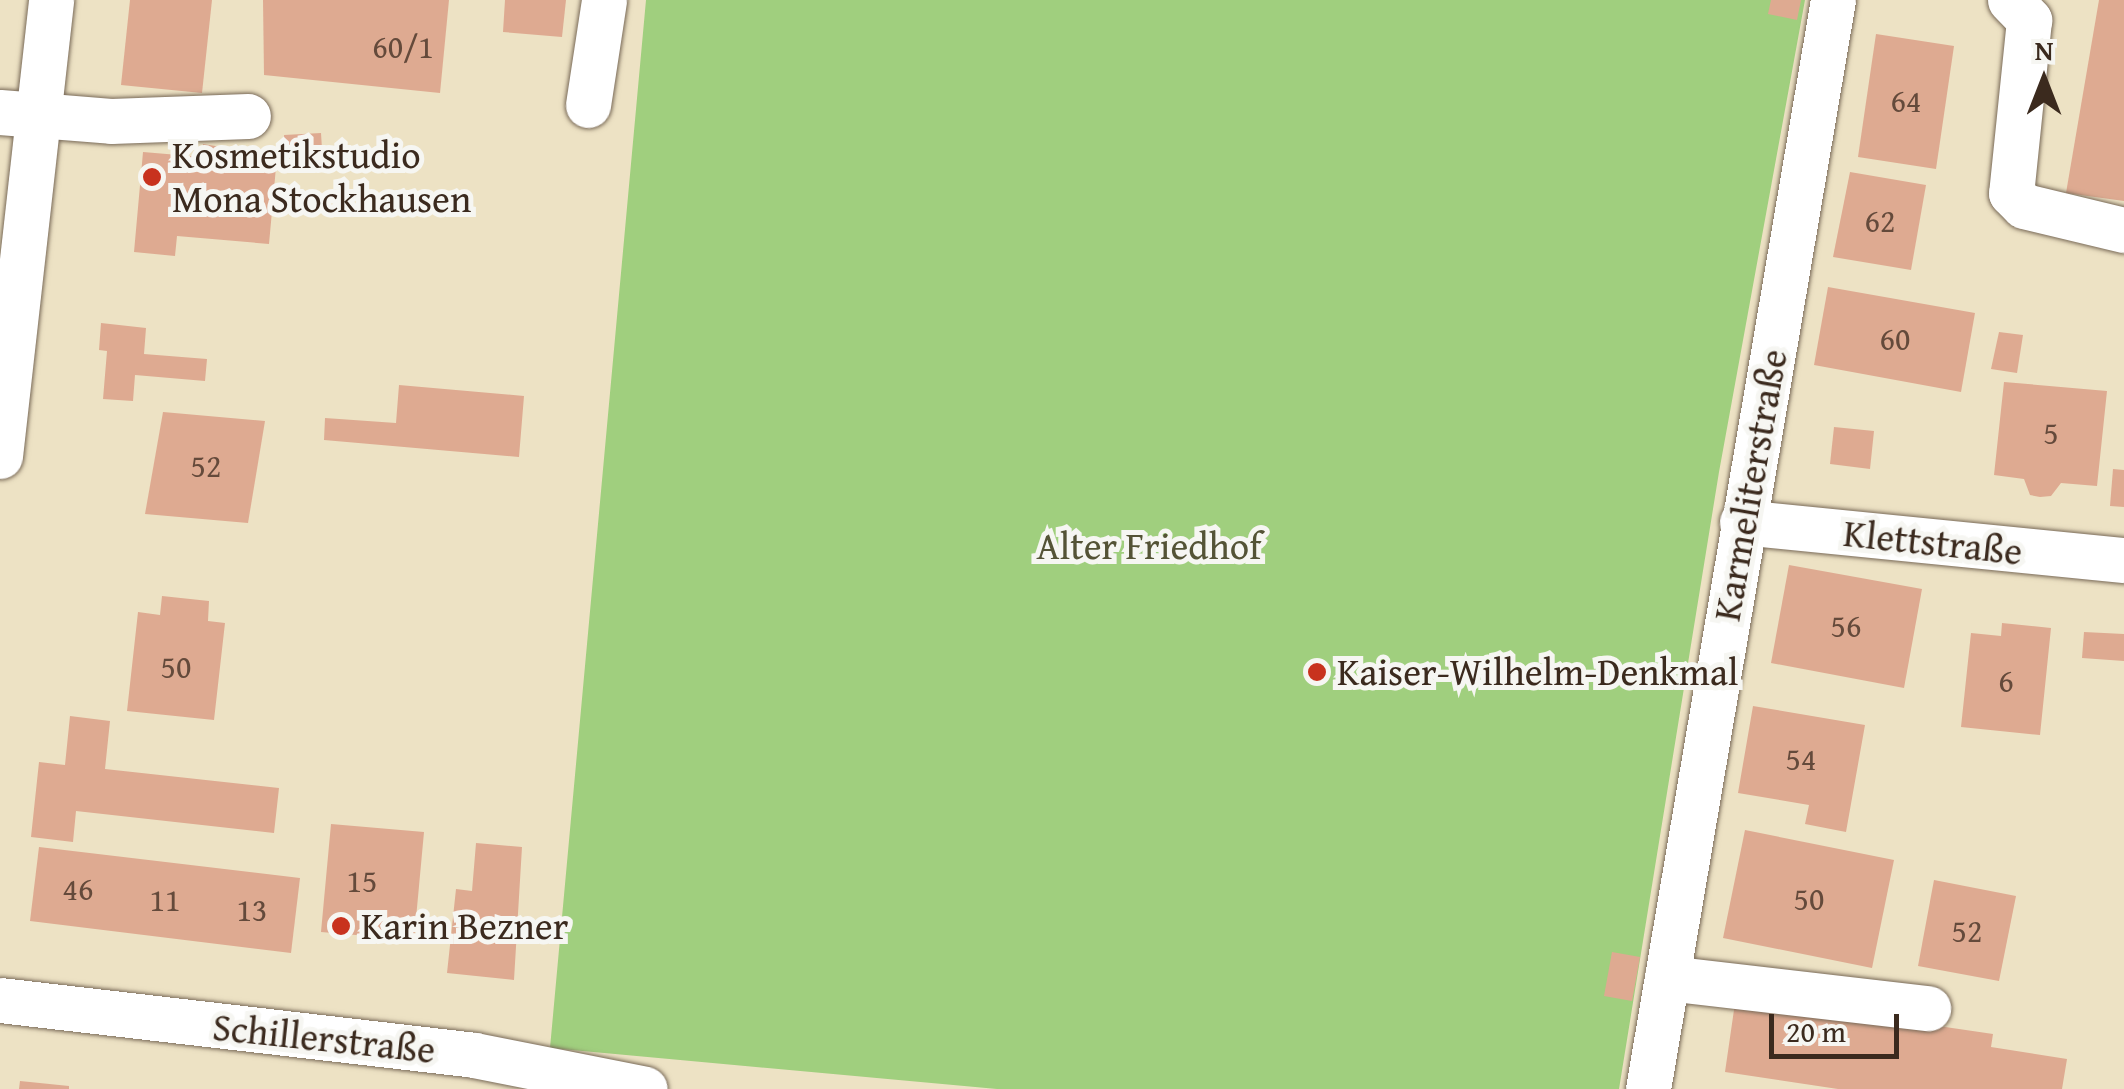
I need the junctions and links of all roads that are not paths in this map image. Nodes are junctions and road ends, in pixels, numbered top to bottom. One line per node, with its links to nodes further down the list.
1 (51, 0): 6 (street)
2 (604, 0): 5 (street)
3 (1833, 0): 11 (street, Karmeliterstraße)
4 (2010, 0): 8 (street)
5 (588, 105)
6 (20, 115): 7 (street); 9 (street)
7 (248, 116)
8 (2124, 230)
9 (6, 330): 10 (street)
10 (0, 456)
11 (1742, 522): 12 (street, Klettstraße); 13 (street, Karmeliterstraße)
12 (2124, 560)
13 (1666, 978): 15 (street); 17 (street, Karmeliterstraße)
14 (0, 1000): 16 (street, Schillerstraße)
15 (1928, 1008)
16 (645, 1089)
17 (1648, 1089)

